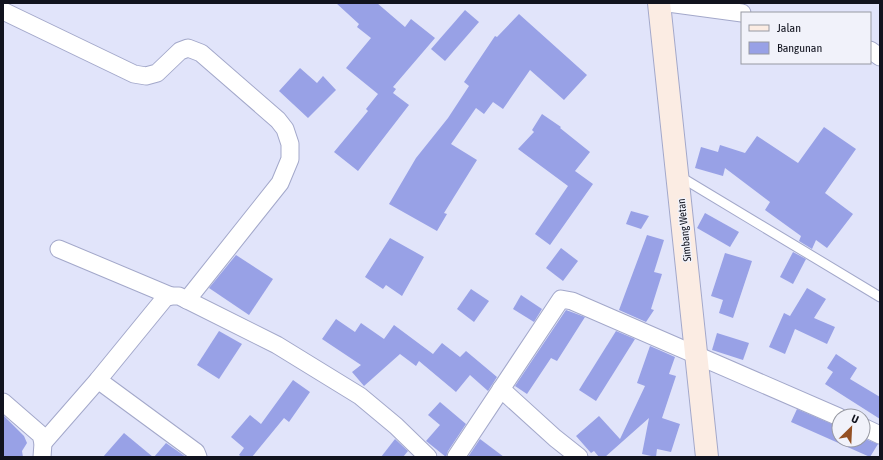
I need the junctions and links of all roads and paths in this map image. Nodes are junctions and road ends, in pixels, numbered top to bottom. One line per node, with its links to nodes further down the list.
1 (659, 3): 7 (street, Simbang Wetan)
2 (668, 3): 4 (street)
3 (3, 11): 10 (street)
4 (741, 13)
5 (871, 51): 6 (street)
6 (880, 57)
7 (678, 176): 9 (lane); 11 (street, Simbang Wetan)
8 (59, 249): 10 (street)
9 (880, 297)
10 (179, 298): 12 (street); 18 (street)
11 (697, 355): 13 (street); 15 (street); 21 (street, Simbang Wetan)
12 (98, 380): 16 (street); 17 (street)
13 (501, 390): 19 (street); 20 (street)
14 (3, 402): 16 (street)
15 (831, 414)
16 (42, 450)
17 (198, 457)
18 (428, 457)
19 (456, 457)
20 (579, 457)
21 (708, 457)

